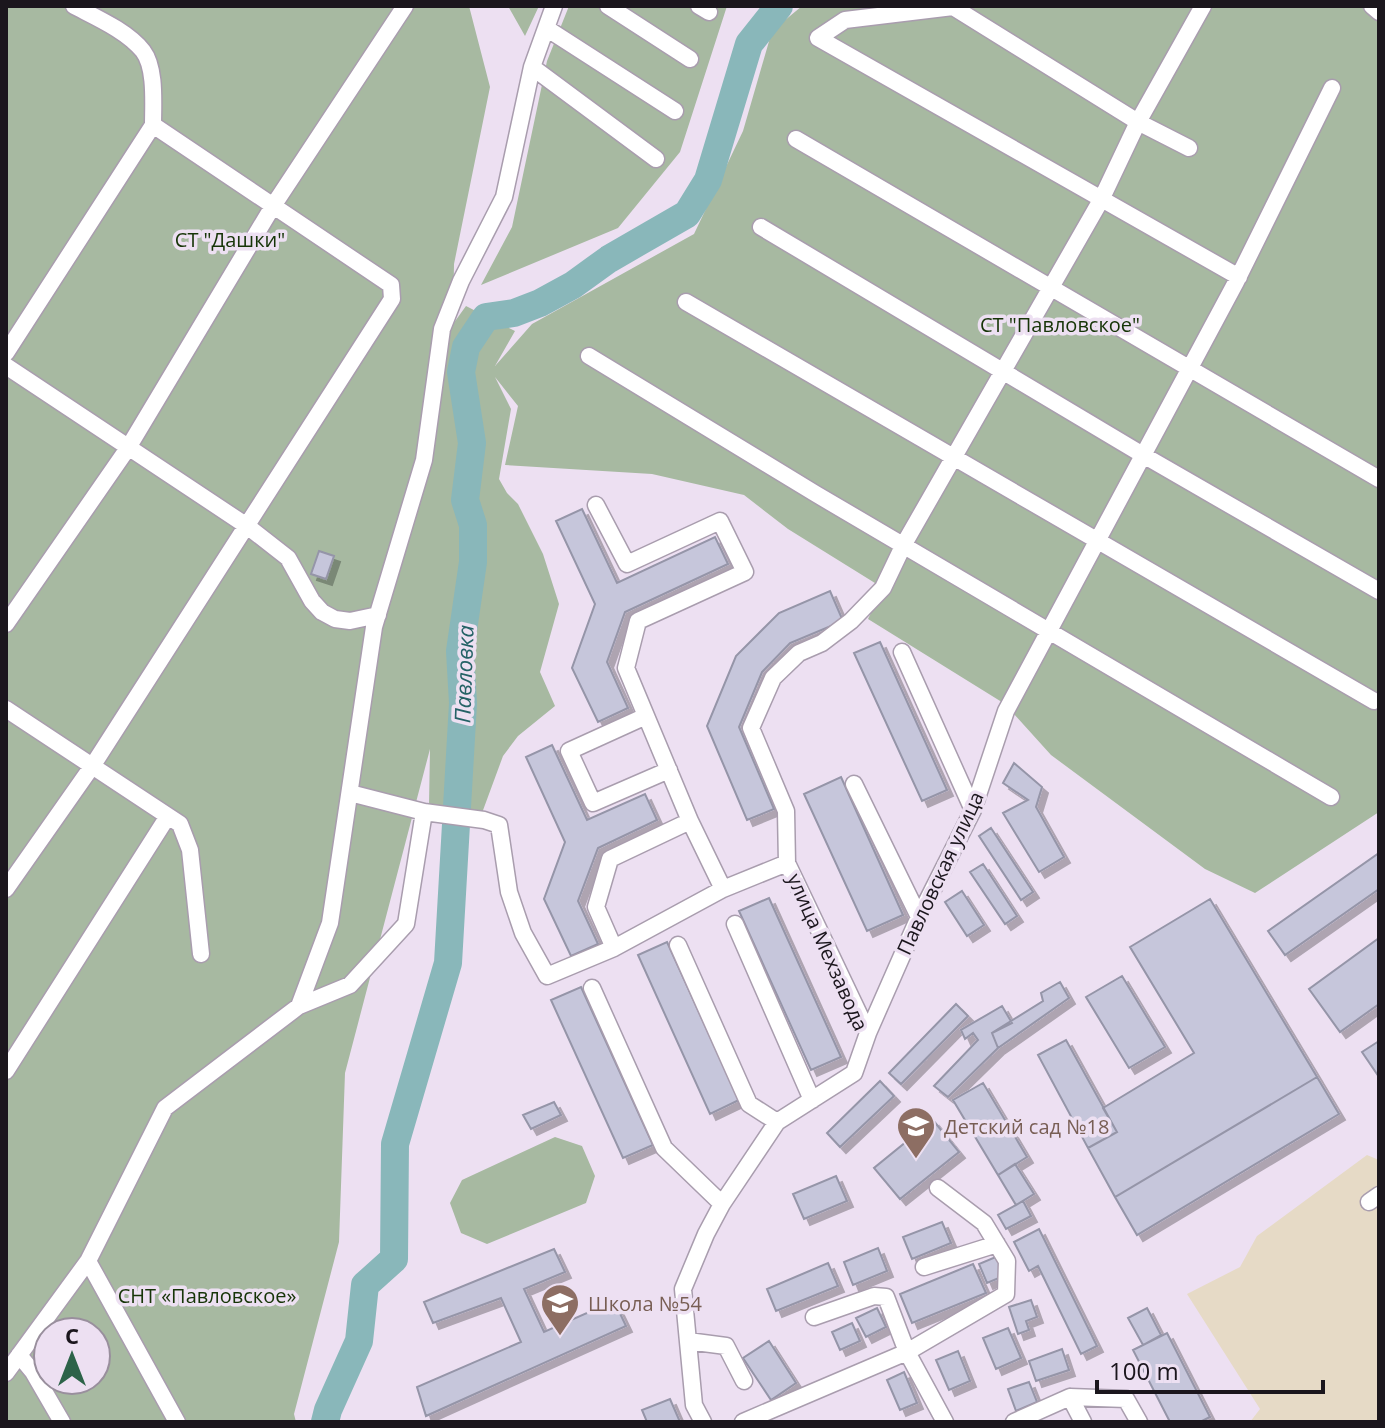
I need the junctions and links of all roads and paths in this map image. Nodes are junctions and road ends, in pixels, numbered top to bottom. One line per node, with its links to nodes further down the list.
1 (74, 6): 14 (street)
2 (405, 6): 19 (street)
3 (554, 6): 8 (street)
4 (608, 6): 9 (street)
5 (1203, 6): 13 (street)
6 (1372, 6): 7 (street)
7 (1379, 12)
8 (546, 28): 10 (street); 12 (street)
9 (690, 59)
10 (532, 67): 17 (street); 38 (street)
11 (1332, 88): 21 (street, Павловская улица)
12 (675, 111)
13 (1138, 122): 16 (street); 18 (street); 18 (street)
14 (153, 125): 19 (street); 24 (street)
15 (796, 139): 22 (street)
16 (1189, 148)
17 (656, 159)
18 (1101, 200): 21 (street); 22 (street)
19 (273, 206): 29 (street); 34 (street)
20 (761, 227): 28 (street)
21 (1239, 277): 27 (street, Павловская улица)
22 (1050, 287): 27 (street); 28 (street)
23 (686, 302): 31 (street)
24 (6, 353)
25 (589, 356): 36 (street)
26 (6, 366): 29 (street)
27 (1189, 370): 30 (street, Павловская улица); 32 (street)
28 (1002, 372): 30 (street); 31 (street)
29 (128, 448): 34 (street); 39 (street)
30 (1143, 455): 35 (street, Павловская улица); 37 (street)
31 (953, 458): 35 (street); 36 (street)
32 (1379, 479)
33 (596, 505): 44 (street)
34 (247, 526): 38 (street); 45 (street)
35 (1097, 542): 40 (street, Павловская улица); 42 (street)
36 (904, 544): 40 (street); 54 (street)
37 (1379, 591)
38 (378, 615): 48 (street)
39 (6, 624)
40 (1050, 630): 49 (street); 50 (street, Павловская улица)
41 (902, 652): 50 (street)
42 (1374, 701)
43 (6, 709): 45 (street)
44 (646, 716): 46 (street); 46 (street)
45 (93, 765): 52 (street); 55 (street)
46 (669, 770): 53 (street)
47 (854, 784): 57 (street)
48 (350, 793): 51 (street); 63 (street)
49 (1331, 797)
50 (973, 810): 57 (street, Павловская улица)
51 (424, 812): 60 (street, улица Мехзавода); 63 (street)
52 (168, 816): 61 (street); 65 (street)
53 (690, 821): 56 (street); 60 (street)
54 (787, 863): 56 (street, улица Мехзавода); 64 (street, улица Мехзавода)
55 (6, 889)
56 (723, 889): 60 (street, улица Мехзавода)
57 (919, 917): 64 (street, Павловская улица)
58 (735, 924): 66 (street)
59 (678, 945): 67 (street)
60 (614, 948)
61 (201, 954)
62 (592, 988): 69 (street)
63 (299, 1006): 71 (street)
64 (868, 1033): 66 (street, улица Мехзавода)
65 (6, 1071)
66 (812, 1100): 67 (street, улица Мехзавода)
67 (777, 1122): 69 (street, улица Мехзавода)
68 (938, 1188): 70 (street)
69 (722, 1204): 74 (street, улица Мехзавода)
70 (997, 1244): 72 (street); 75 (street)
71 (88, 1261): 76 (street); 81 (street)
72 (924, 1267)
73 (814, 1317): 75 (street)
74 (688, 1341): 78 (street); 82 (street, улица Мехзавода)
75 (907, 1352): 83 (street); 84 (street)
76 (19, 1355): 77 (street); 80 (street)
77 (6, 1373)
78 (744, 1381)
79 (1070, 1397): 85 (street); 86 (street); 87 (street)
80 (62, 1422)
81 (177, 1422)
82 (703, 1422)
83 (743, 1422)
84 (945, 1422)
85 (1014, 1422)
86 (1083, 1422)
87 (1139, 1422)

